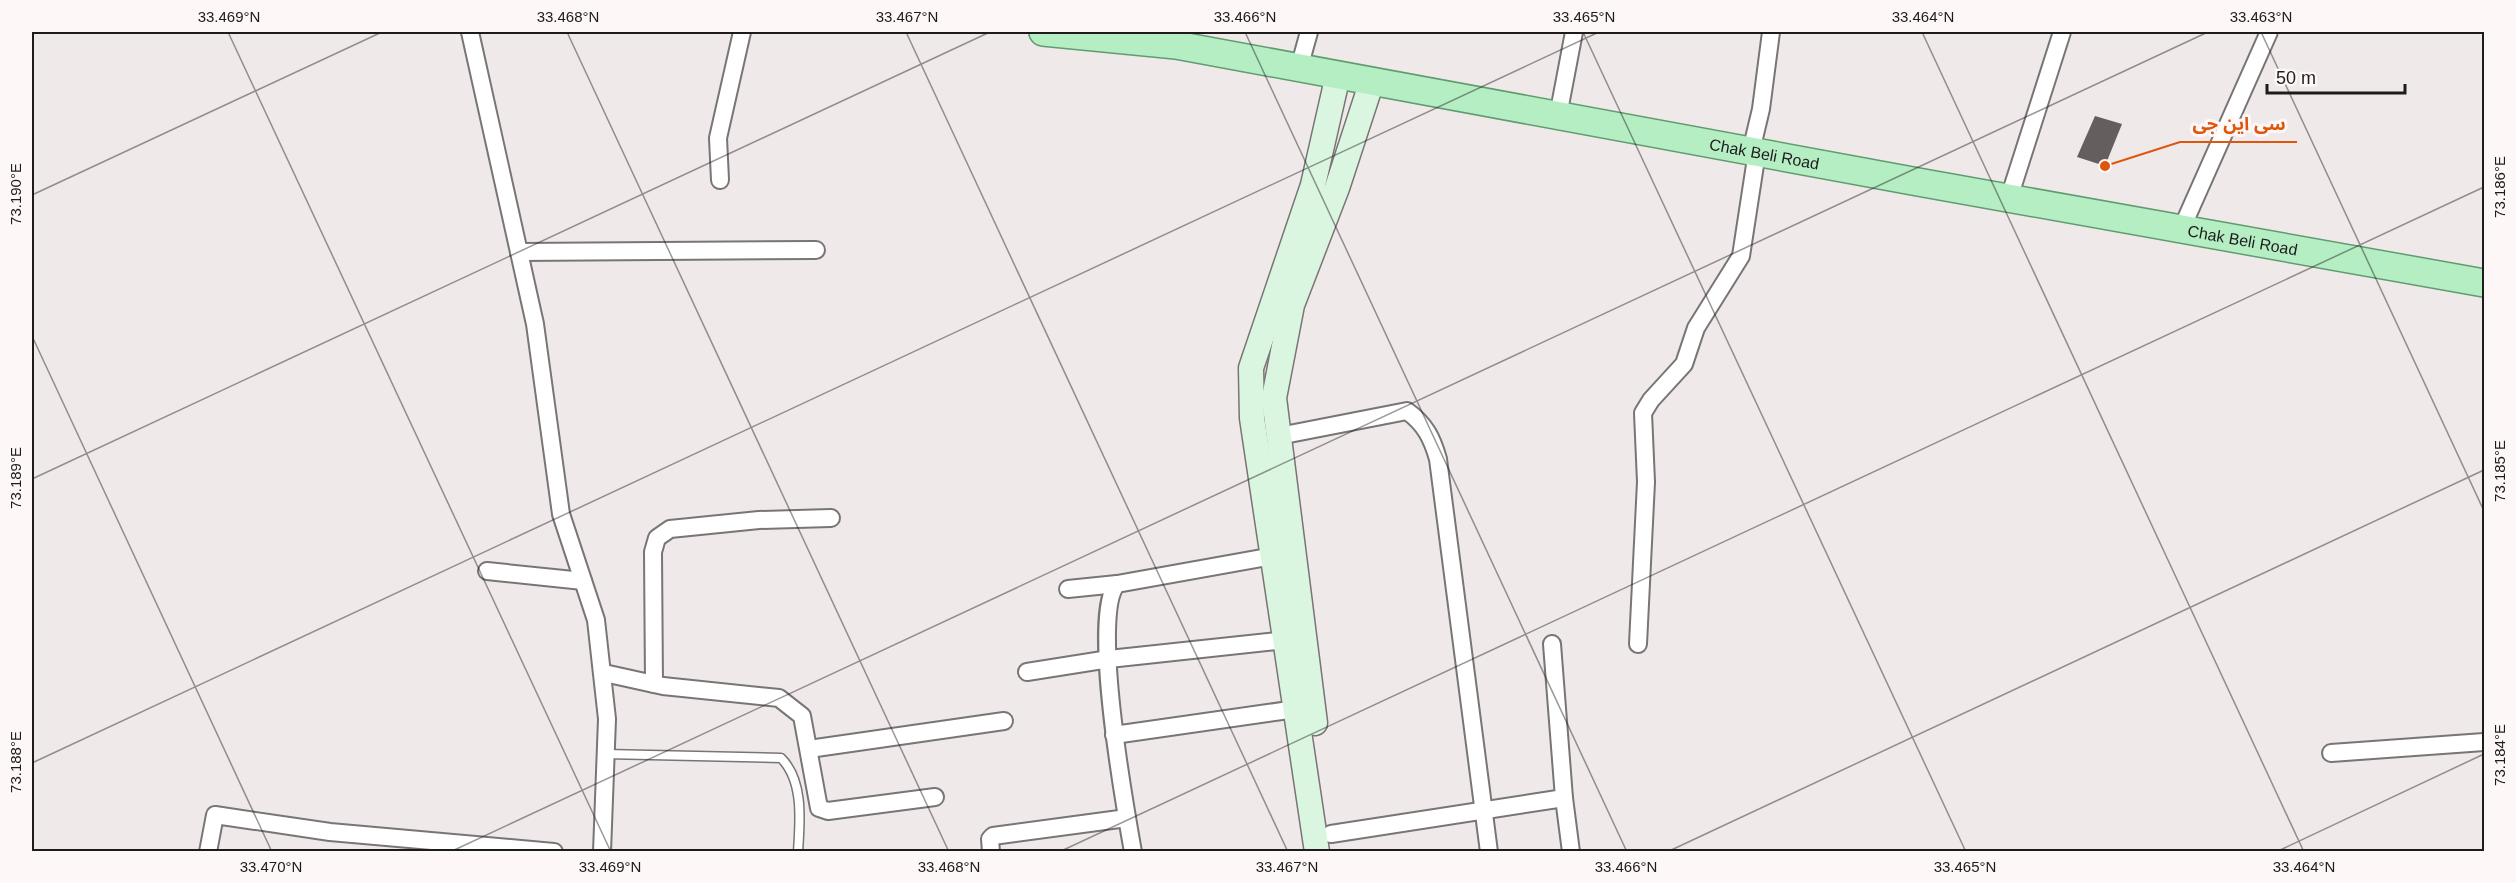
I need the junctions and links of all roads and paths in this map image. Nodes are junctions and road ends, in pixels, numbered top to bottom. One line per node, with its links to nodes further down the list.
1 (470, 32): 18 (street)
2 (742, 32): 14 (street)
3 (1043, 32): 9 (main road, Chak Beli Road)
4 (1310, 32): 9 (street)
5 (1574, 32): 12 (street)
6 (1771, 32): 13 (street)
7 (2062, 32): 15 (street)
8 (2269, 32): 16 (street)
9 (1299, 68): 10 (main road, Chak Beli Road)
10 (1338, 75): 11 (main road, Chak Beli Road); 22 (street)
11 (1372, 81): 12 (main road, Chak Beli Road); 20 (street)
12 (1558, 116): 13 (main road, Chak Beli Road)
13 (1754, 152): 15 (main road, Chak Beli Road); 29 (street)
14 (720, 180)
15 (2009, 198): 16 (main road, Chak Beli Road)
16 (2181, 230): 19 (main road, Chak Beli Road)
17 (816, 250): 18 (street)
18 (519, 252): 24 (street)
19 (2484, 283)
20 (1279, 436): 43 (street); 45 (street)
21 (831, 518): 33 (street)
22 (1273, 556): 25 (street); 27 (street)
23 (487, 571): 24 (street)
24 (583, 581): 32 (street)
25 (1117, 584): 26 (street); 30 (street)
26 (1068, 589)
27 (1286, 640): 30 (street); 34 (street)
28 (1552, 644): 42 (street)
29 (1638, 644)
30 (1109, 659): 31 (street); 36 (street)
31 (1027, 672)
32 (604, 673): 33 (street); 40 (street)
33 (654, 684): 38 (street)
34 (1296, 709): 36 (street); 45 (street)
35 (1004, 721): 38 (street)
36 (1114, 735): 44 (street)
37 (2484, 742): 39 (street)
38 (809, 749): 41 (street)
39 (2331, 753)
40 (605, 754): 48 (street); 49 (lane)
41 (935, 796)
42 (1564, 798): 43 (street); 53 (street)
43 (1483, 810): 45 (street); 52 (street)
44 (1127, 818): 50 (street); 51 (street)
45 (1327, 846)
46 (208, 852): 47 (street)
47 (554, 852)
48 (602, 852)
49 (798, 852)
50 (991, 852)
51 (1133, 852)
52 (1489, 852)
53 (1571, 852)

